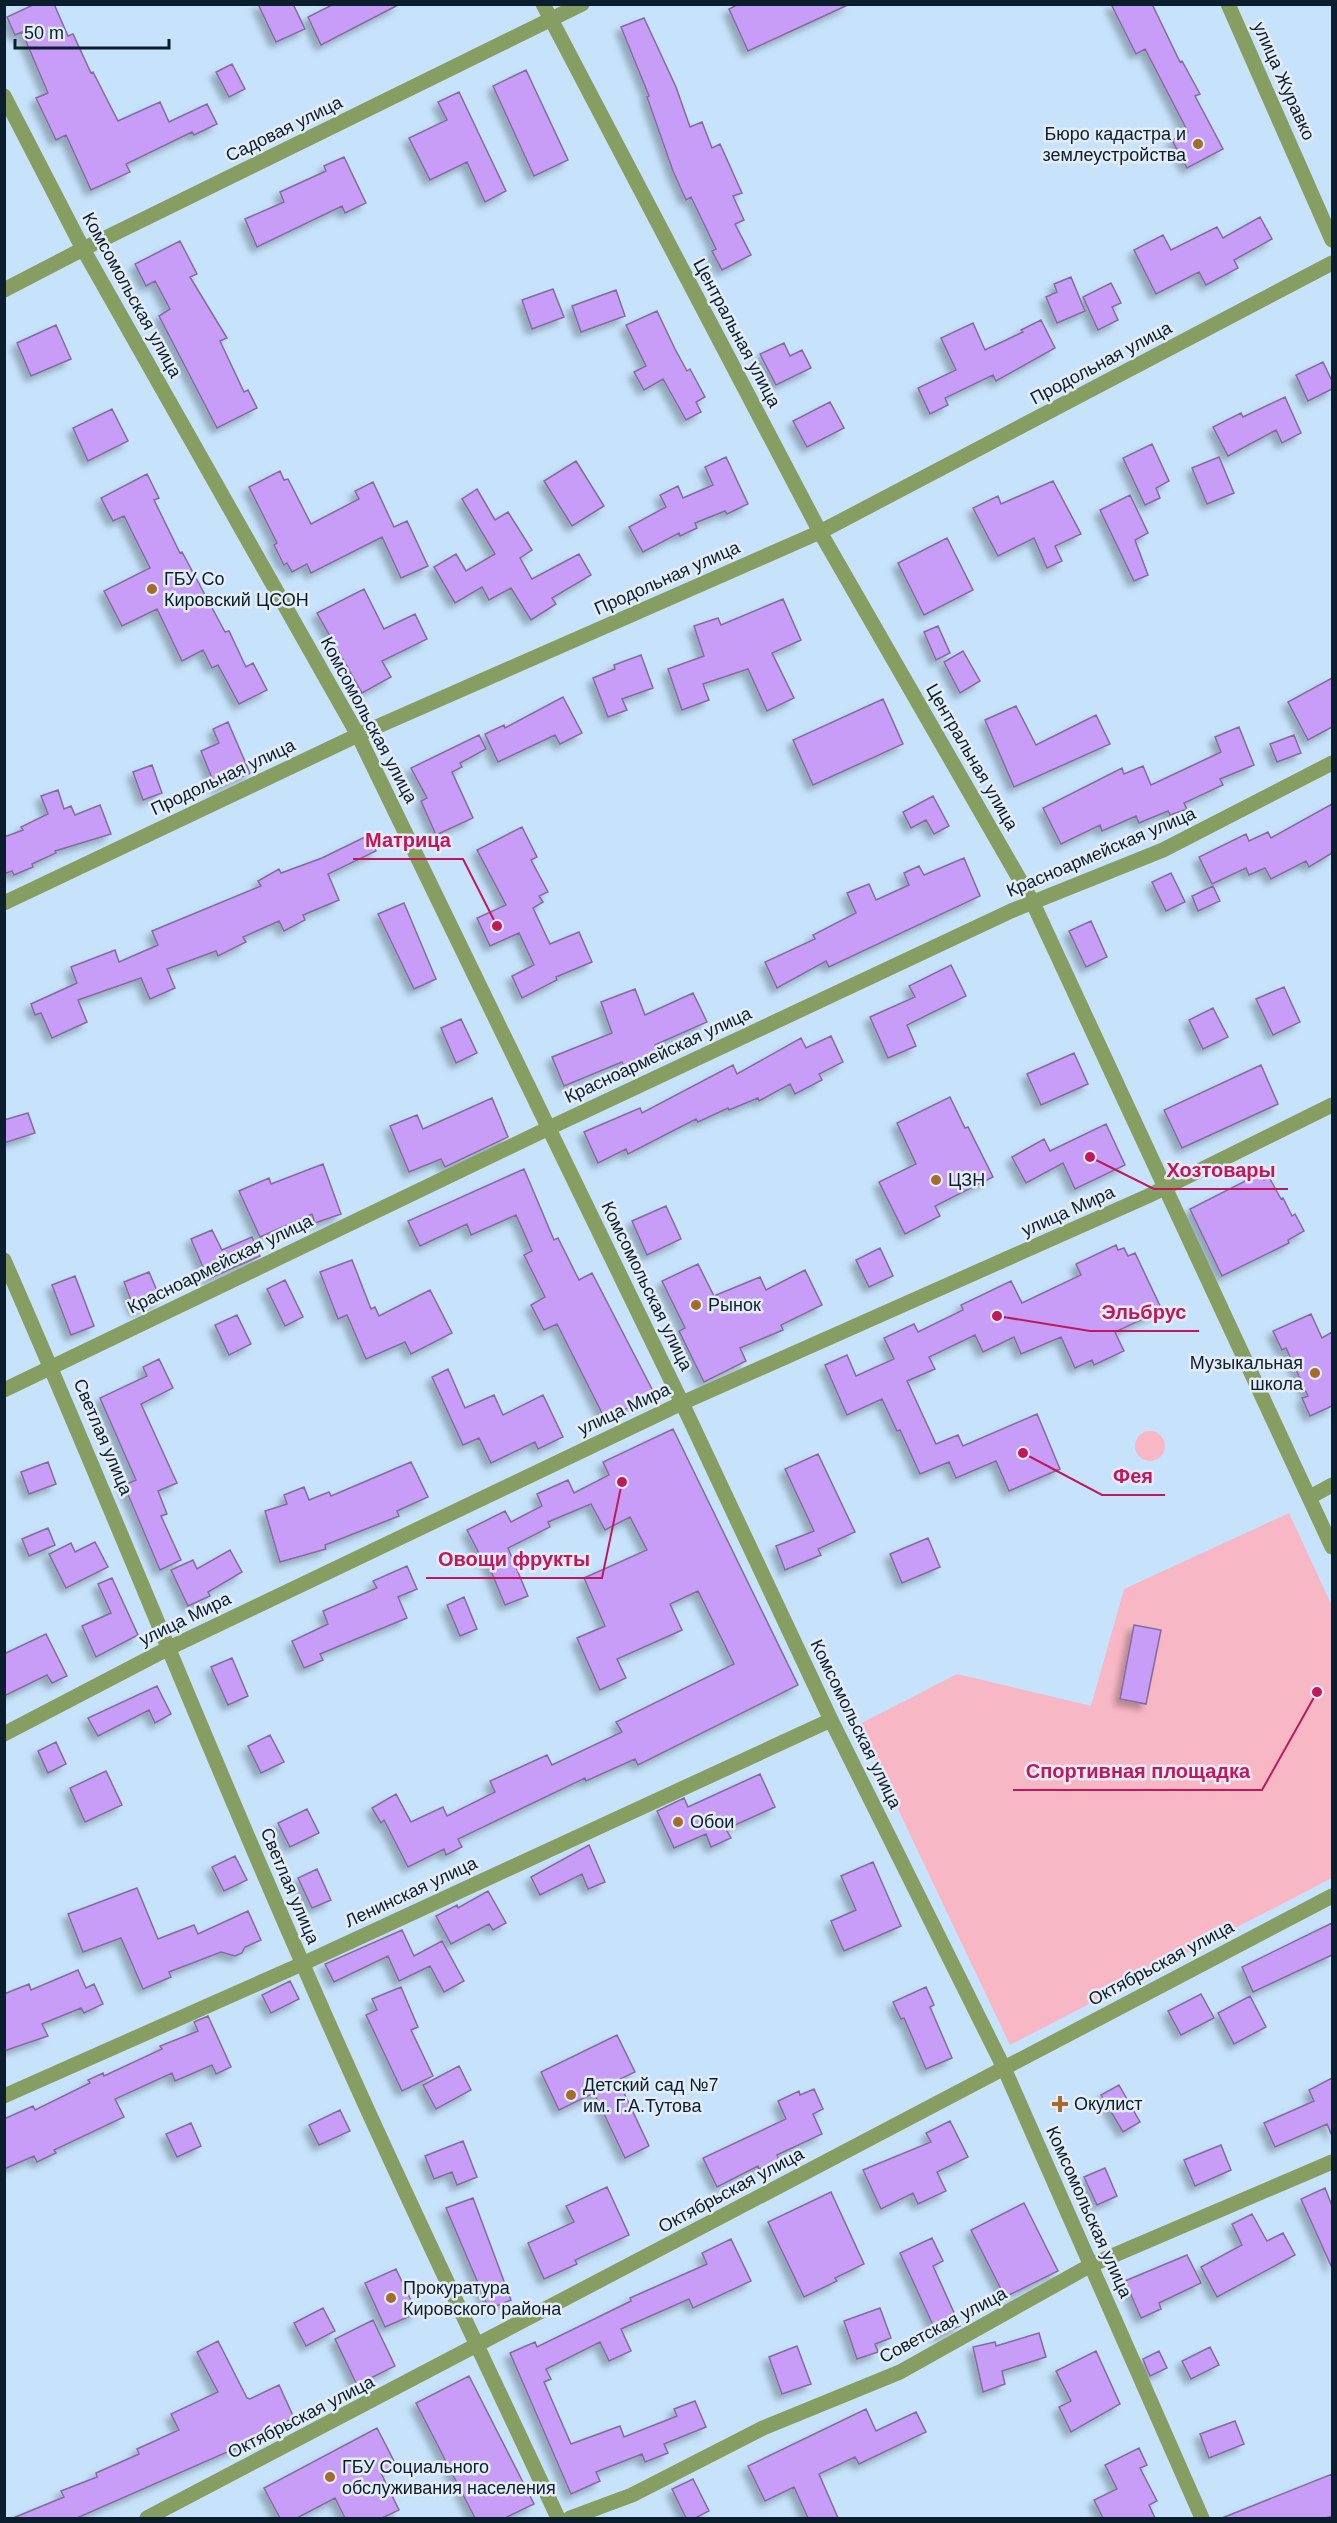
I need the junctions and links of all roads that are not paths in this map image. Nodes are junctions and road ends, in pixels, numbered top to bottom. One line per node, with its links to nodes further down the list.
1 (543, 4): 4 (street, Центральная улица)
2 (582, 4): 4 (street, Садовая улица)
3 (1228, 4): 6 (street, улица Журавко)
4 (550, 21): 7 (street, Садовая улица); 10 (street, Центральная улица)
5 (4, 96): 7 (street, Комсомольская улица)
6 (1332, 240)
7 (83, 249): 9 (street, Садовая улица); 11 (street, Комсомольская улица)
8 (1332, 263): 10 (street, Продольная улица)
9 (4, 290)
10 (820, 532): 11 (street, Продольная улица); 13 (street, Центральная улица)
11 (358, 735): 14 (street, Продольная улица); 16 (street, Комсомольская улица)
12 (1332, 763): 13 (street, Красноармейская улица)
13 (1032, 901): 16 (street, Красноармейская улица); 17 (street, Центральная улица)
14 (4, 903)
15 (1332, 1105): 17 (street, улица Мира)
16 (549, 1128): 19 (street, Красноармейская улица); 21 (street, Комсомольская улица)
17 (1167, 1187): 21 (street, улица Мира); 23 (street, Центральная улица)
18 (4, 1260): 19 (street, Светлая улица)
19 (51, 1367): 20 (street, Красноармейская улица); 25 (street, Светлая улица)
20 (4, 1390)
21 (682, 1403): 25 (street, улица Мира); 26 (street, Комсомольская улица)
22 (1332, 1485): 23 (street)
23 (1310, 1497): 24 (street, Центральная улица)
24 (1332, 1547)
25 (167, 1649): 27 (street, улица Мира); 29 (street, Светлая улица)
26 (831, 1720): 29 (street, Ленинская улица); 30 (street, Комсомольская улица)
27 (4, 1734)
28 (1332, 1896): 30 (street, Октябрьская улица)
29 (302, 1964): 31 (street, Ленинская улица); 34 (street, Светлая улица)
30 (1004, 2068): 33 (street, Комсомольская улица); 34 (street, Октябрьская улица)
31 (4, 2096)
32 (1332, 2162): 33 (street, Советская улица)
33 (1091, 2265): 37 (street, Советская улица); 38 (street, Комсомольская улица)
34 (478, 2347): 35 (street, Октябрьская улица); 36 (street, Светлая улица)
35 (147, 2518)
36 (558, 2518)
37 (570, 2518)
38 (1202, 2518)

